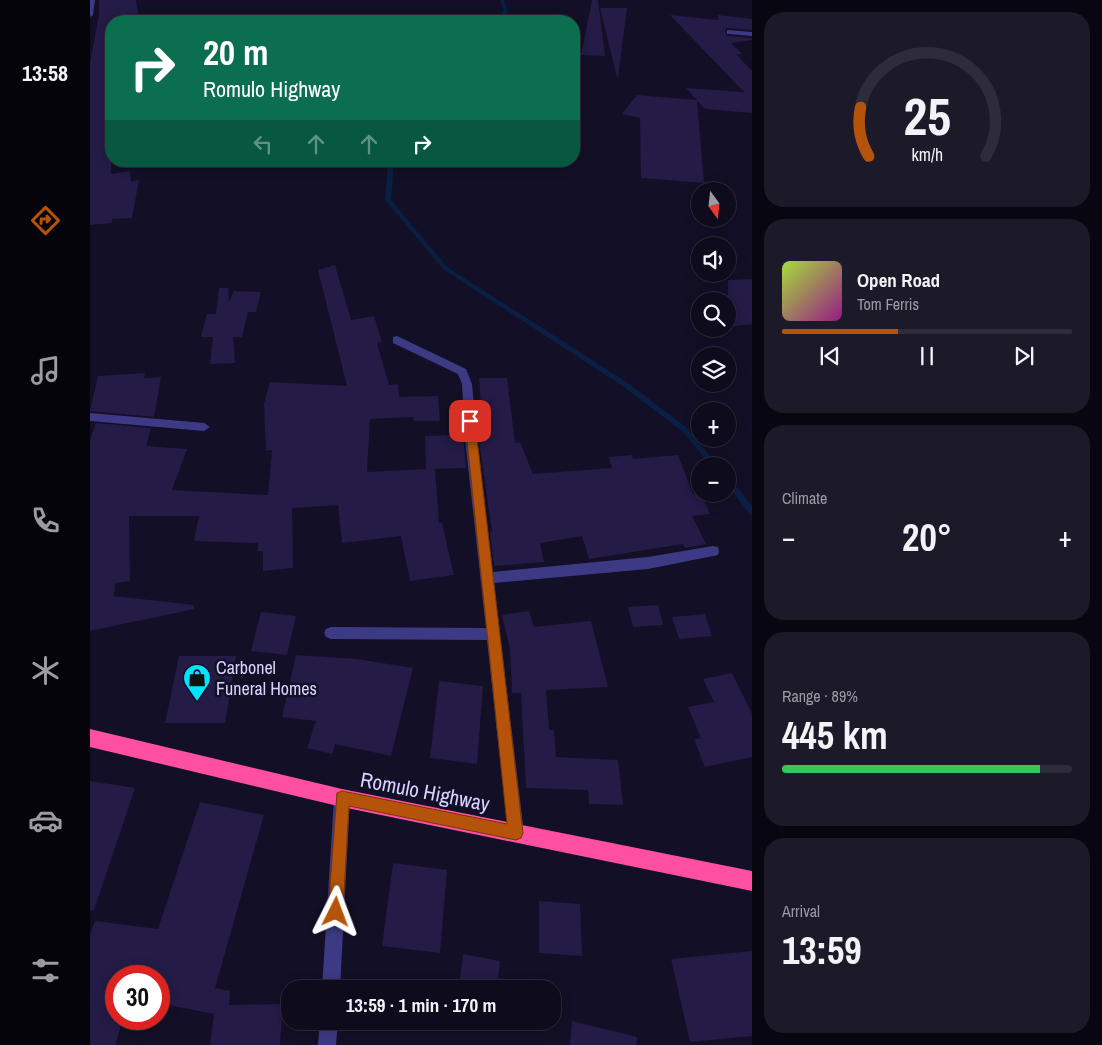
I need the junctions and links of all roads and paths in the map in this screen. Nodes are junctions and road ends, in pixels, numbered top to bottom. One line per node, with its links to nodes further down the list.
1 (92, 0): 2 (street)
2 (90, 15)
3 (730, 32): 4 (street)
4 (752, 34)
5 (397, 340): 9 (street)
6 (90, 417): 7 (street)
7 (204, 427)
8 (713, 551): 9 (street)
9 (488, 578): 11 (street)
10 (332, 633): 11 (street)
11 (493, 634): 14 (street)
12 (90, 738): 13 (highway, Romulo Highway)
13 (342, 798): 14 (highway, Romulo Highway); 16 (street)
14 (516, 833): 15 (highway, Romulo Highway)
15 (752, 881)
16 (332, 980)
17 (328, 1030): 18 (street)
18 (327, 1045)

